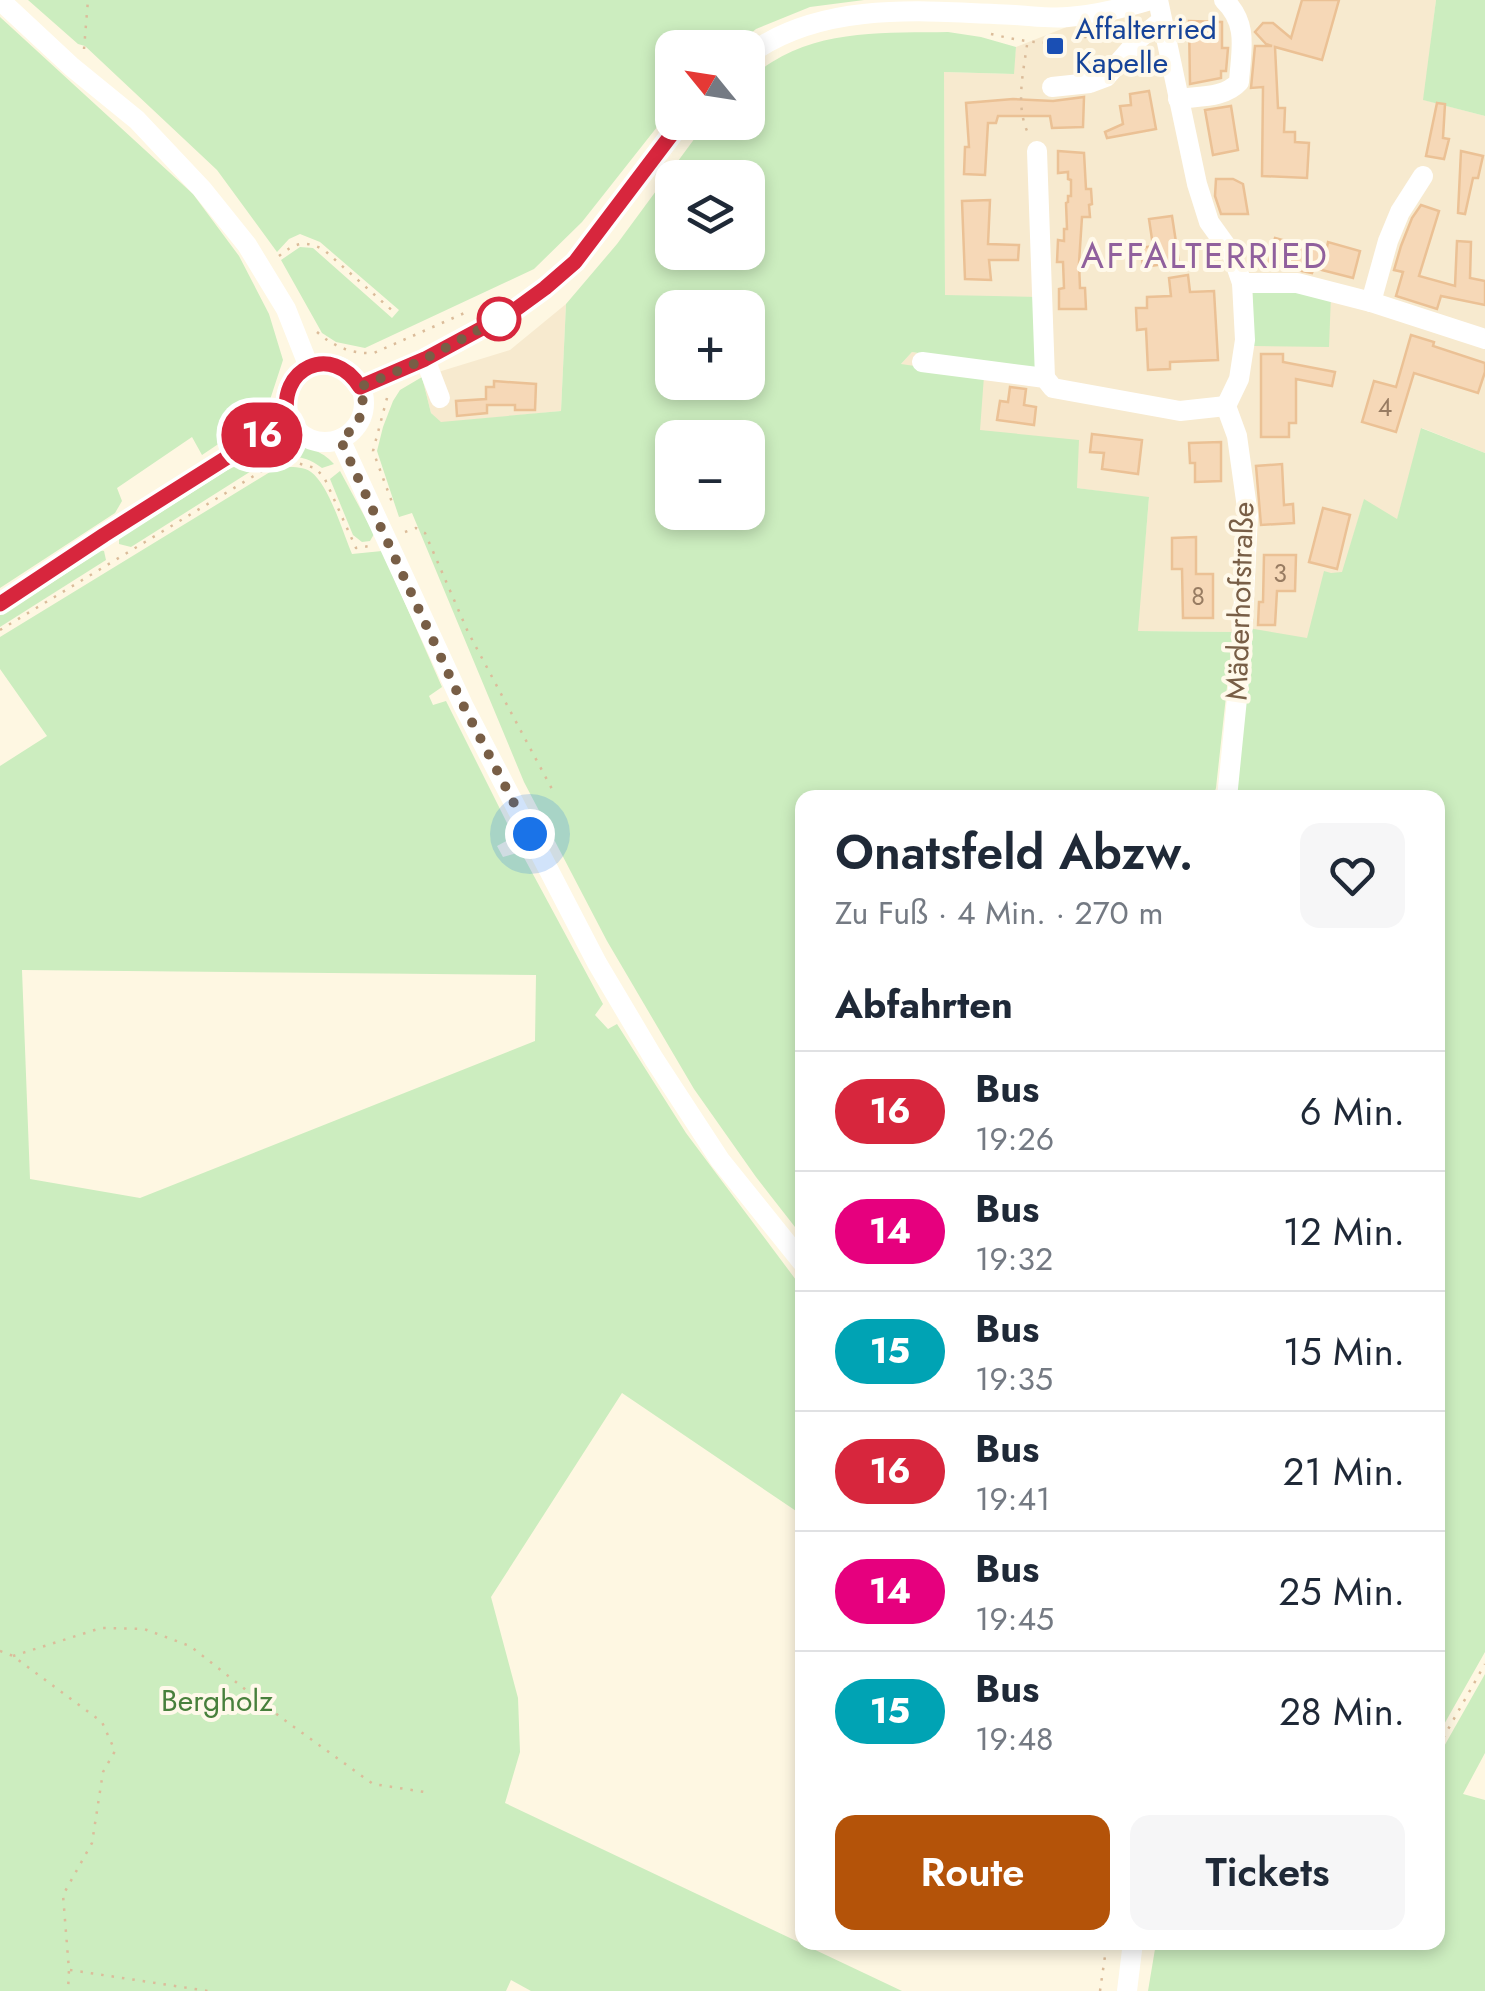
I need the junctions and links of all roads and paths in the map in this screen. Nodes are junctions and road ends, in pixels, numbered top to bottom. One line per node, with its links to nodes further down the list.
1 (0, 0): 9 (street)
2 (88, 0): 9 (path)
3 (1224, 0): 11 (street)
4 (1156, 7): 7 (street); 10 (street); 11 (street)
5 (1103, 30): 8 (path)
6 (990, 34): 8 (path)
7 (765, 41)
8 (1028, 44): 13 (path)
9 (72, 68): 15 (street)
10 (1052, 87)
11 (1178, 99): 16 (street)
12 (667, 140): 22 (street)
13 (1037, 151): 25 (street)
14 (1423, 176): 17 (street)
15 (262, 270): 19 (path); 24 (street)
16 (1242, 283): 17 (street); 29 (street)
17 (1371, 302): 20 (street)
18 (472, 310): 21 (path)
19 (395, 313)
20 (1485, 339)
21 (374, 353)
22 (425, 359): 26 (street); 28 (street)
23 (922, 362): 25 (street)
24 (308, 367): 26 (street); 30 (street)
25 (1045, 378): 29 (street)
26 (360, 387): 31 (street)
27 (390, 391): 32 (path)
28 (440, 398)
29 (1226, 406): 36 (street, Mäderhofstraße)
30 (288, 419): 31 (street); 34 (street)
31 (340, 439): 33 (street)
32 (395, 512)
33 (398, 534): 35 (path); 37 (path); 38 (street)
34 (0, 604)
35 (0, 630)
36 (1227, 790)
37 (554, 792)
38 (795, 1253)
39 (0, 1650): 40 (path)
40 (13, 1656): 43 (path); 46 (path)
41 (1485, 1664): 42 (path)
42 (1445, 1735)
43 (431, 1794)
44 (1106, 1950): 49 (path)
45 (1132, 1950): 50 (street)
46 (69, 1970): 47 (path); 48 (path)
47 (68, 1991)
48 (208, 1991)
49 (1100, 1991)
50 (1127, 1991)

